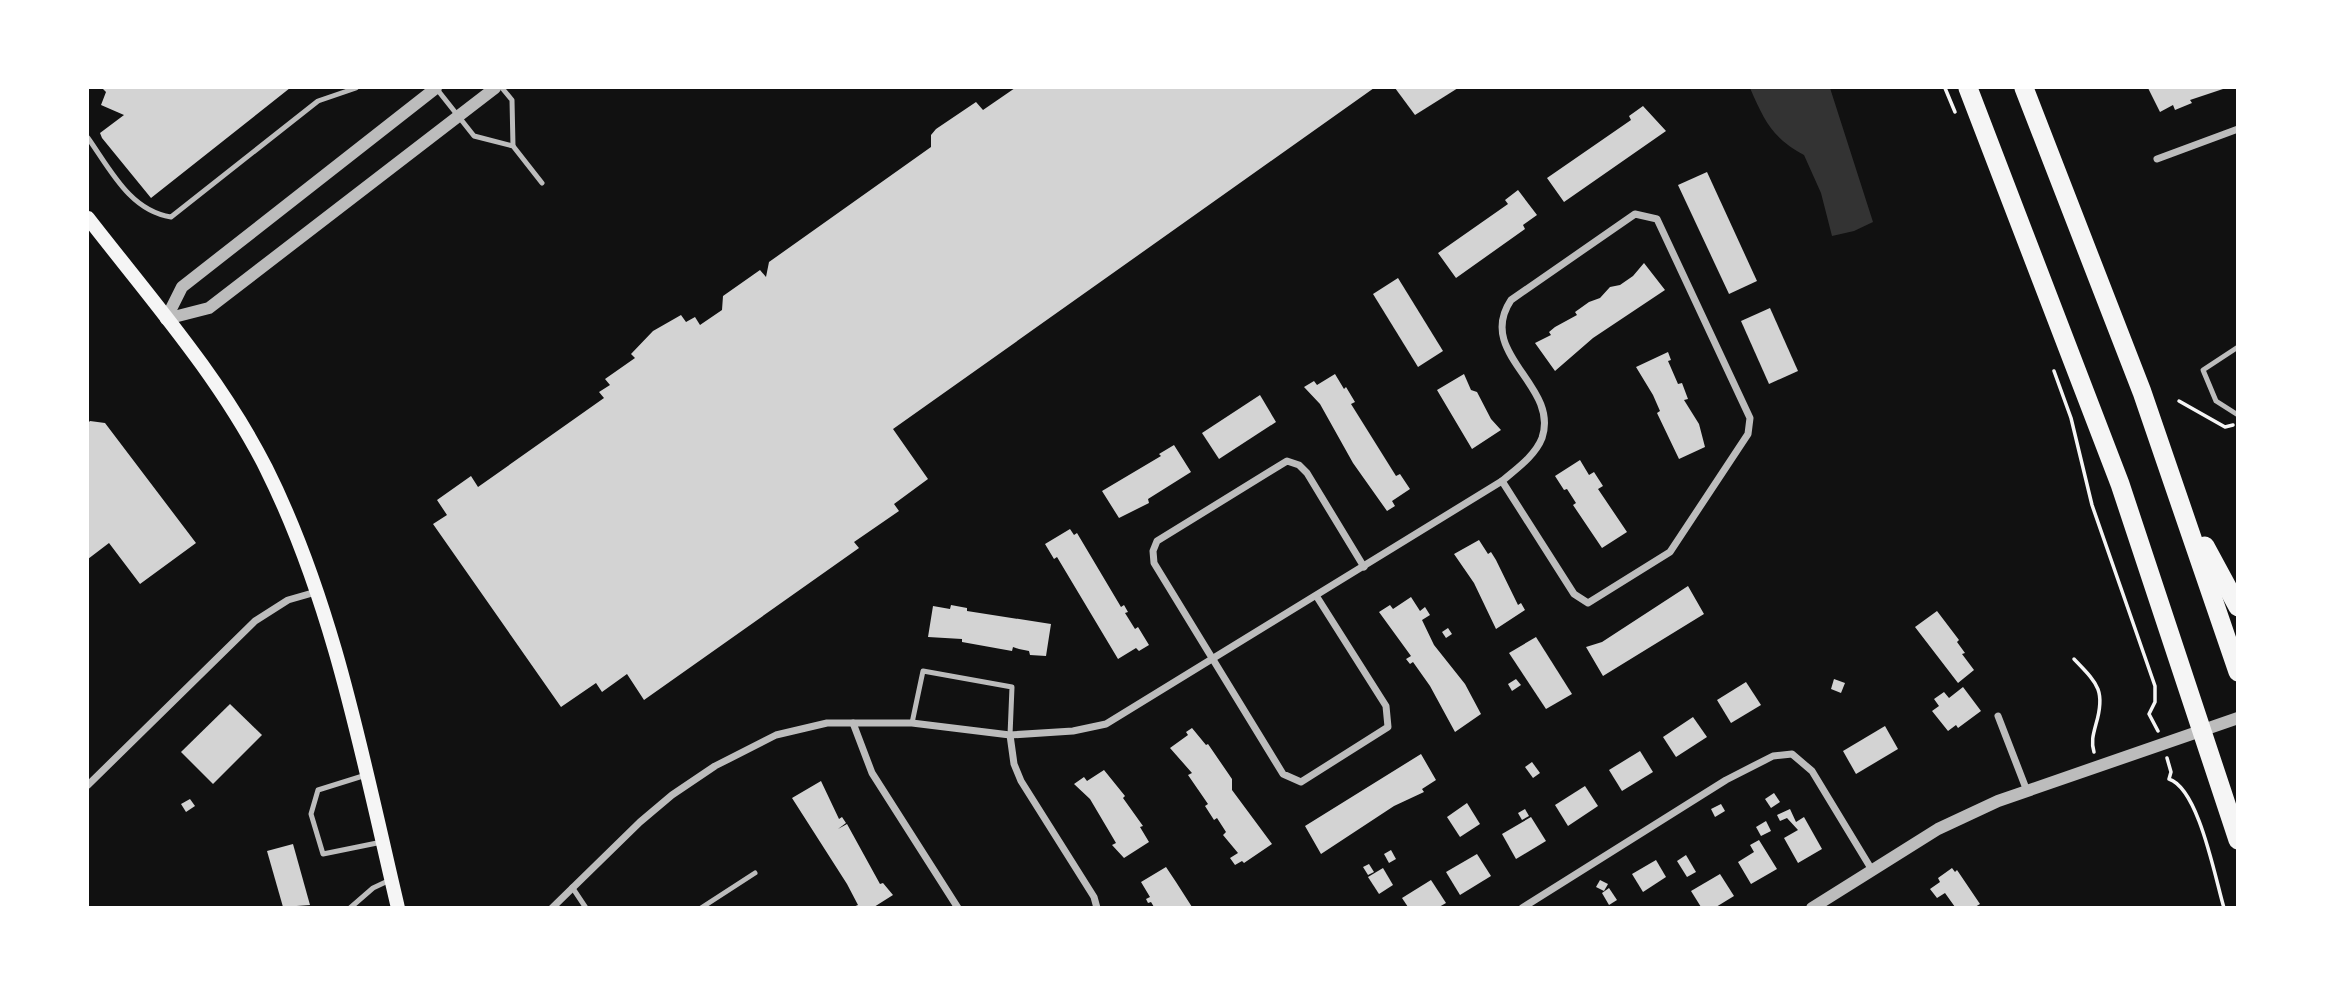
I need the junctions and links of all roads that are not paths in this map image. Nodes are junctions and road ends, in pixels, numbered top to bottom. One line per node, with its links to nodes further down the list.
1 (355, 88): 9 (lane)
2 (436, 88): 7 (lane); 14 (street)
3 (495, 88): 7 (street)
4 (502, 88): 10 (lane)
5 (1969, 88): 29 (highway)
6 (2024, 88): 18 (highway)
7 (458, 117): 10 (lane); 14 (street)
8 (2238, 129): 11 (street)
9 (88, 138)
10 (513, 146): 12 (lane)
11 (2157, 159)
12 (542, 183)
13 (88, 218): 14 (main road)
14 (166, 319): 20 (main road)
15 (2238, 347): 16 (lane)
16 (2238, 415)
17 (1502, 481): 17 (street); 19 (street)
18 (2176, 491): 22 (highway); 24 (highway)
19 (1364, 568): 21 (street); 23 (street)
20 (316, 592): 31 (main road); 32 (street)
21 (1317, 597): 23 (street); 23 (street)
22 (2238, 607)
23 (1213, 659): 30 (street)
24 (2238, 672)
25 (1998, 716): 33 (street)
26 (2238, 718): 29 (street)
27 (853, 723): 28 (street); 39 (street); 45 (street)
28 (912, 723): 30 (street); 30 (lane)
29 (2204, 732): 33 (street); 34 (highway)
30 (1010, 735): 46 (street)
31 (366, 775): 35 (main road); 35 (lane)
32 (88, 785)
33 (2027, 791): 36 (street)
34 (2238, 840)
35 (382, 842): 38 (main road)
36 (1872, 870): 47 (street); 48 (street)
37 (755, 873): 44 (lane)
38 (391, 880): 40 (lane); 41 (main road)
39 (572, 887): 42 (street); 43 (lane)
40 (350, 908)
41 (398, 908)
42 (552, 908)
43 (586, 908)
44 (701, 908)
45 (958, 908)
46 (1097, 908)
47 (1522, 908)
48 (1812, 908)

